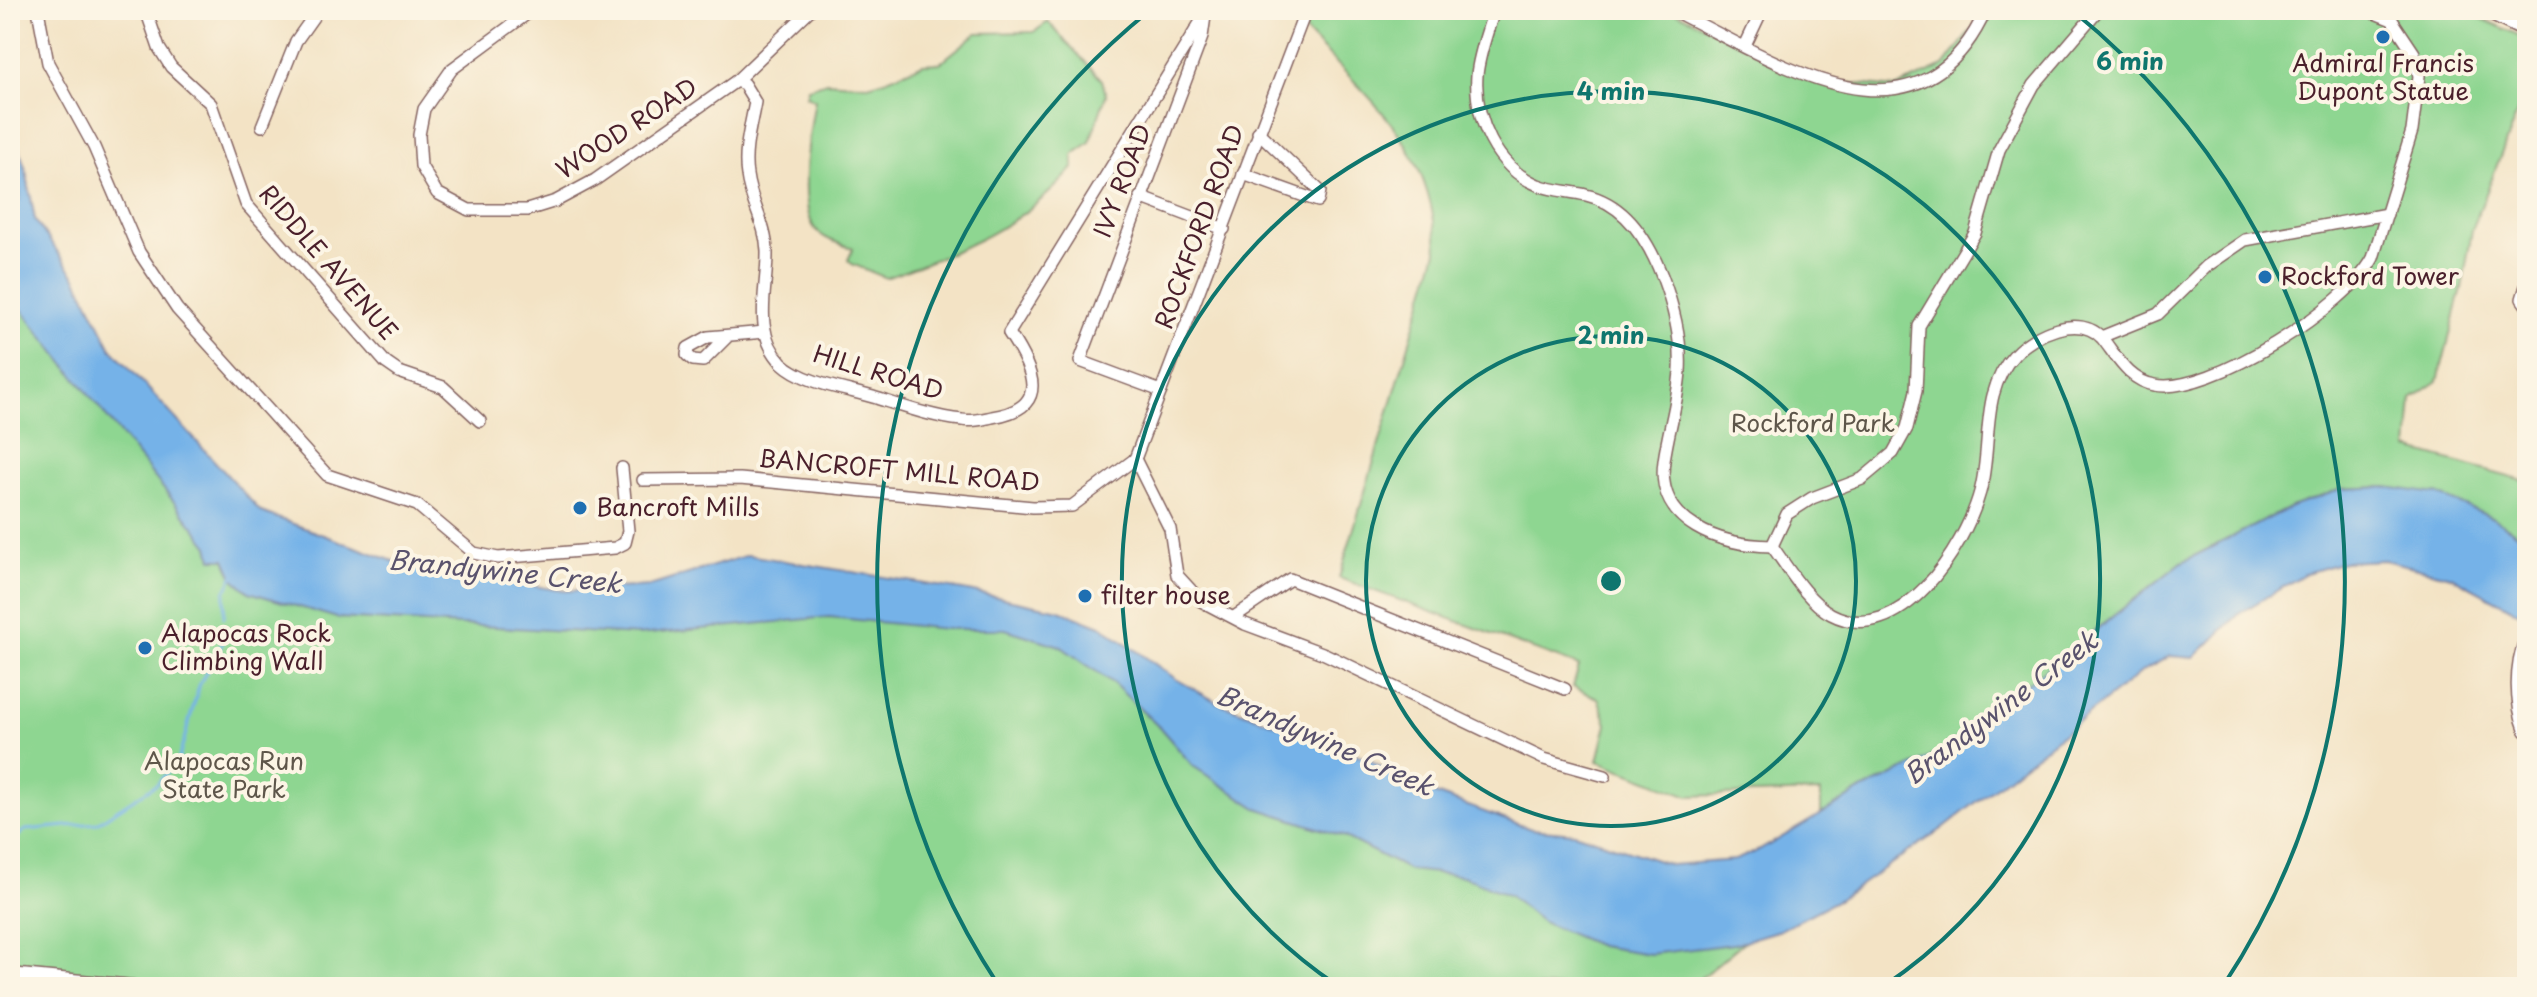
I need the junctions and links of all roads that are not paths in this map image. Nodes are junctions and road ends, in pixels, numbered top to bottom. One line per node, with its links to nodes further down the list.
1 (38, 10): 33 (street)
2 (146, 10): 31 (street, RIDDLE AVENUE)
3 (318, 10): 19 (street)
4 (532, 10): 18 (street, WOOD ROAD)
5 (810, 10): 18 (street, WOOD ROAD)
6 (1494, 10): 35 (street)
7 (1672, 10): 17 (street)
8 (1762, 10): 17 (street)
9 (2098, 10): 35 (street)
10 (2367, 10): 15 (street)
11 (2484, 10): 16 (street)
12 (1984, 11): 17 (street)
13 (1203, 12): 22 (street, IVY ROAD); 27 (street, HILL ROAD)
14 (1302, 12): 20 (street, ROCKFORD ROAD)
15 (2394, 15): 23 (street)
16 (2527, 31)
17 (1745, 46)
18 (736, 81): 27 (street, HILL ROAD)
19 (262, 126)
20 (1258, 132): 21 (street, ROCKFORD ROAD); 21 (street)
21 (1243, 174): 24 (street, ROCKFORD ROAD)
22 (1140, 197): 24 (street); 30 (street, IVY ROAD)
23 (2387, 214): 29 (street); 29 (street)
24 (1224, 229): 30 (street, ROCKFORD ROAD)
25 (2527, 283): 26 (street)
26 (2527, 306)
27 (765, 332): 28 (street)
28 (727, 337)
29 (2101, 337): 35 (street)
30 (1161, 391): 32 (street, ROCKFORD ROAD)
31 (480, 421)
32 (1135, 459): 34 (street, BANCROFT MILL ROAD); 36 (street)
33 (622, 468)
34 (643, 480)
35 (1772, 546)
36 (1234, 617): 38 (street); 40 (street)
37 (2527, 639): 39 (street)
38 (1565, 689)
39 (2527, 730)
40 (1605, 776)
41 (10, 975): 42 (street)
42 (133, 987)

